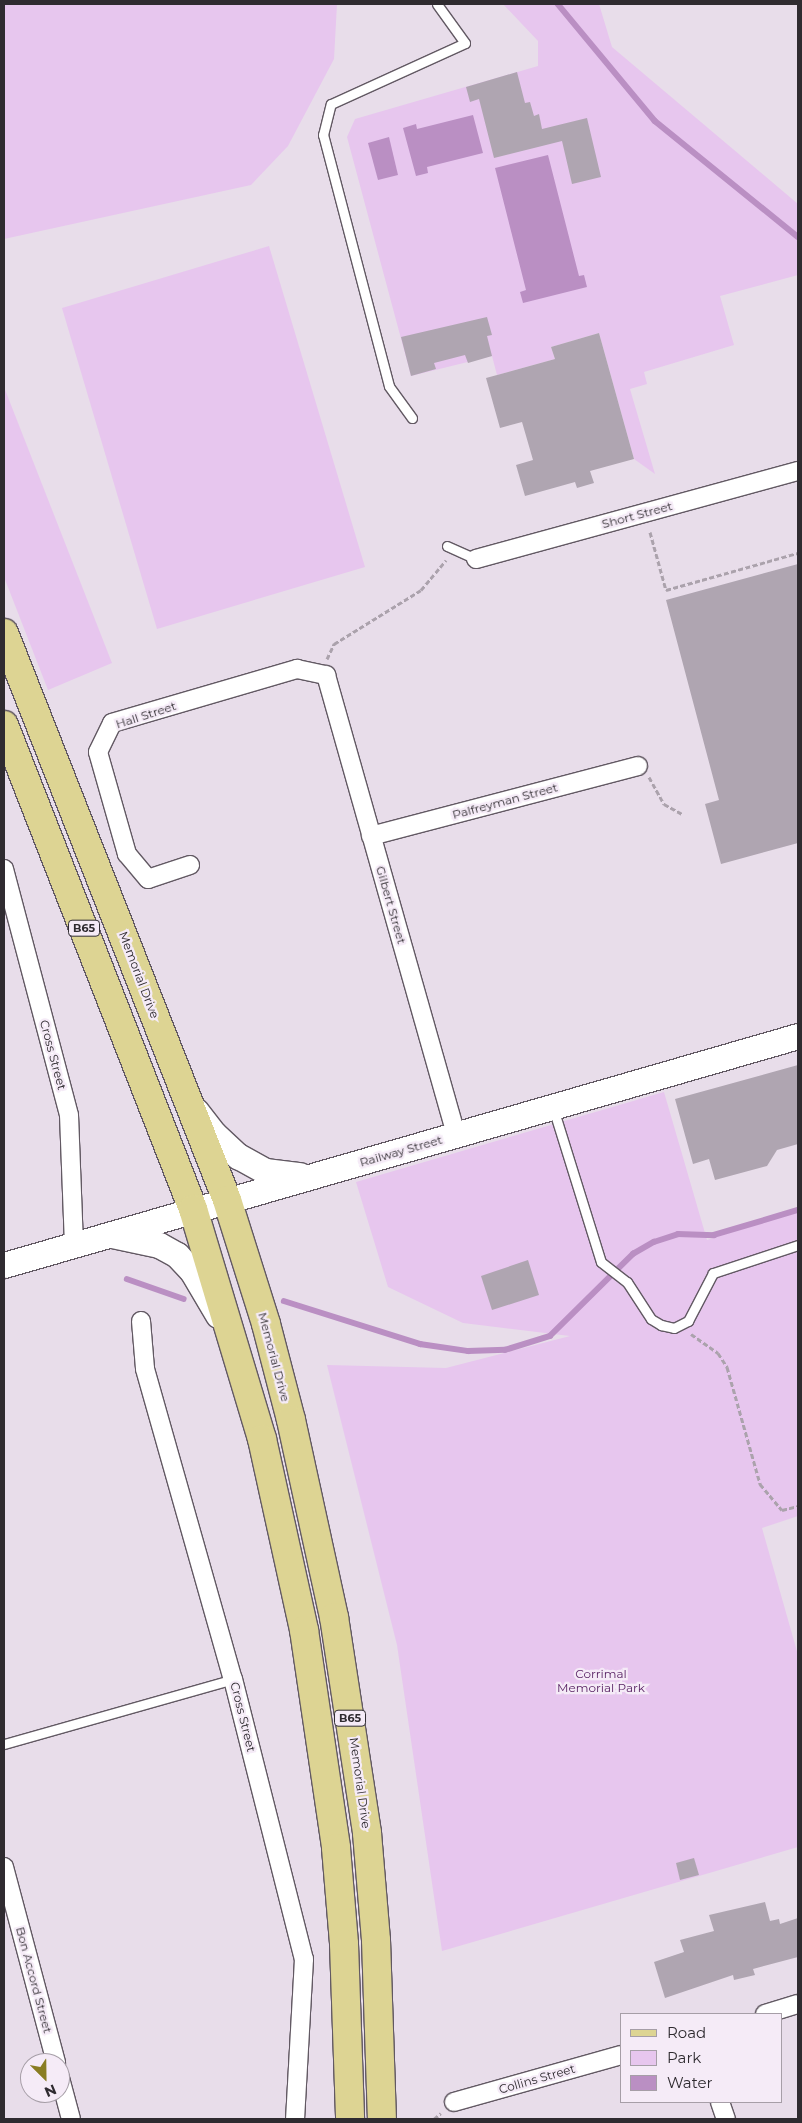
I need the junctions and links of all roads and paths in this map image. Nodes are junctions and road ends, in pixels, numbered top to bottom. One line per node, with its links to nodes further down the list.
1 (437, 4): 2 (lane)
2 (412, 418)
3 (798, 471): 7 (street, Short Street)
4 (650, 532): 6 (path)
5 (451, 548): 7 (lane); 9 (path)
6 (798, 553)
7 (476, 558)
8 (4, 633): 17 (main road, Memorial Drive / B65)
9 (323, 674): 13 (street, Gilbert Street); 14 (street, Hall Street)
10 (4, 726): 22 (main road, B65)
11 (638, 766): 12 (path); 13 (street, Palfreyman Street)
12 (682, 814)
13 (371, 836): 19 (street, Gilbert Street)
14 (190, 865)
15 (4, 868): 24 (street, Cross Street)
16 (798, 1036): 18 (main road, Railway Street)
17 (186, 1097): 20 (main road); 21 (main road, Memorial Drive / B65)
18 (553, 1107): 19 (main road, Railway Street); 28 (lane)
19 (456, 1135): 20 (main road, Railway Street)
20 (317, 1175): 21 (main road, Railway Street)
21 (227, 1200): 22 (main road, Railway Street); 44 (main road, Memorial Drive / B65)
22 (193, 1209): 23 (main road, Railway Street); 29 (main road, B65)
23 (109, 1234): 24 (main road, Railway Street); 29 (main road)
24 (74, 1245): 26 (main road, Railway Street)
25 (798, 1245): 28 (lane)
26 (4, 1265)
27 (141, 1321): 31 (street, Cross Street)
28 (680, 1326): 30 (path)
29 (241, 1360): 43 (main road, B65)
30 (798, 1506)
31 (234, 1679): 32 (lane); 42 (street, Cross Street)
32 (4, 1744)
33 (4, 1867): 36 (street, Bon Accord Street)
34 (798, 2004): 35 (street)
35 (768, 2013)
36 (53, 2053)
37 (620, 2056): 38 (street, Collins Street)
38 (454, 2102)
39 (67, 2103): 41 (street)
40 (720, 2103): 45 (street)
41 (71, 2119)
42 (295, 2119)
43 (350, 2119)
44 (382, 2119)
45 (726, 2119)

